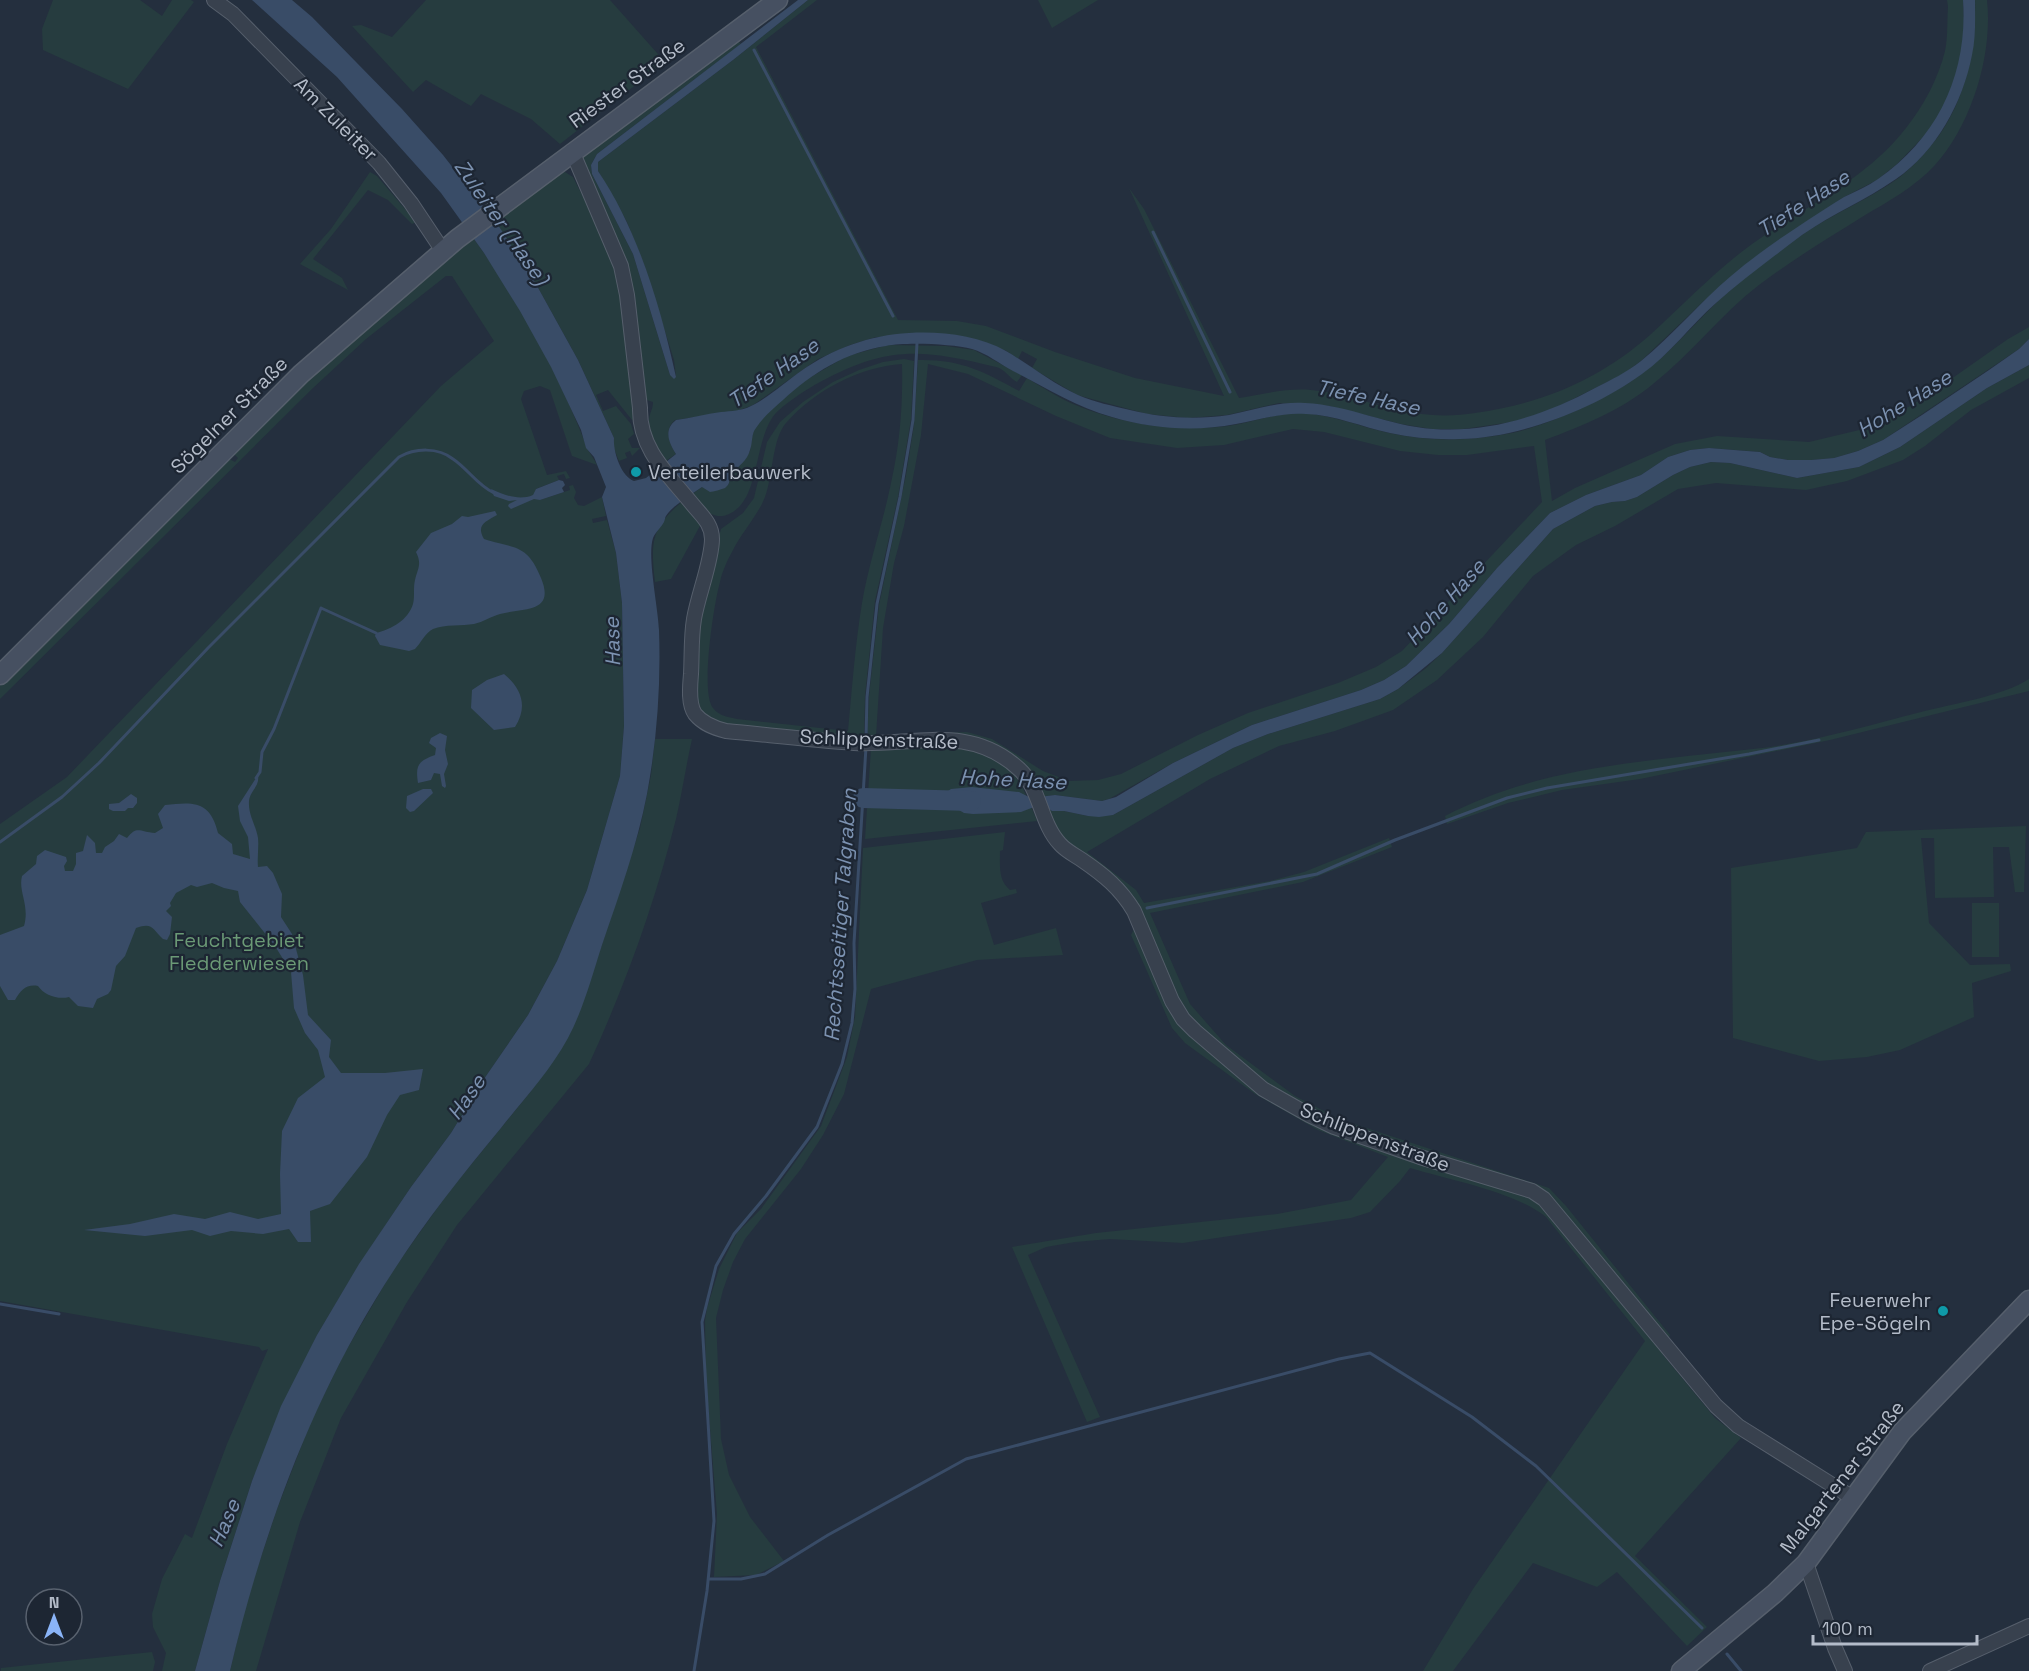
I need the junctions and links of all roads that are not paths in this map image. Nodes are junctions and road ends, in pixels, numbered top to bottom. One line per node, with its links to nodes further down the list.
1 (214, 0): 5 (street, Am Zuleiter)
2 (778, 0): 3 (street, Riester Straße)
3 (572, 152): 4 (street, Riester Straße); 8 (street, Schlippenstraße)
4 (503, 204): 5 (street, Sögelner Straße)
5 (443, 251): 6 (street, Sögelner Straße)
6 (0, 675)
7 (2029, 1300): 8 (street, Malgartener Straße)
8 (1853, 1498): 9 (street, Malgartener Straße)
9 (1806, 1563): 11 (street, Malgartener Straße); 12 (street)
10 (2029, 1626): 13 (street)
11 (1681, 1671)
12 (1845, 1671)
13 (1930, 1671)

